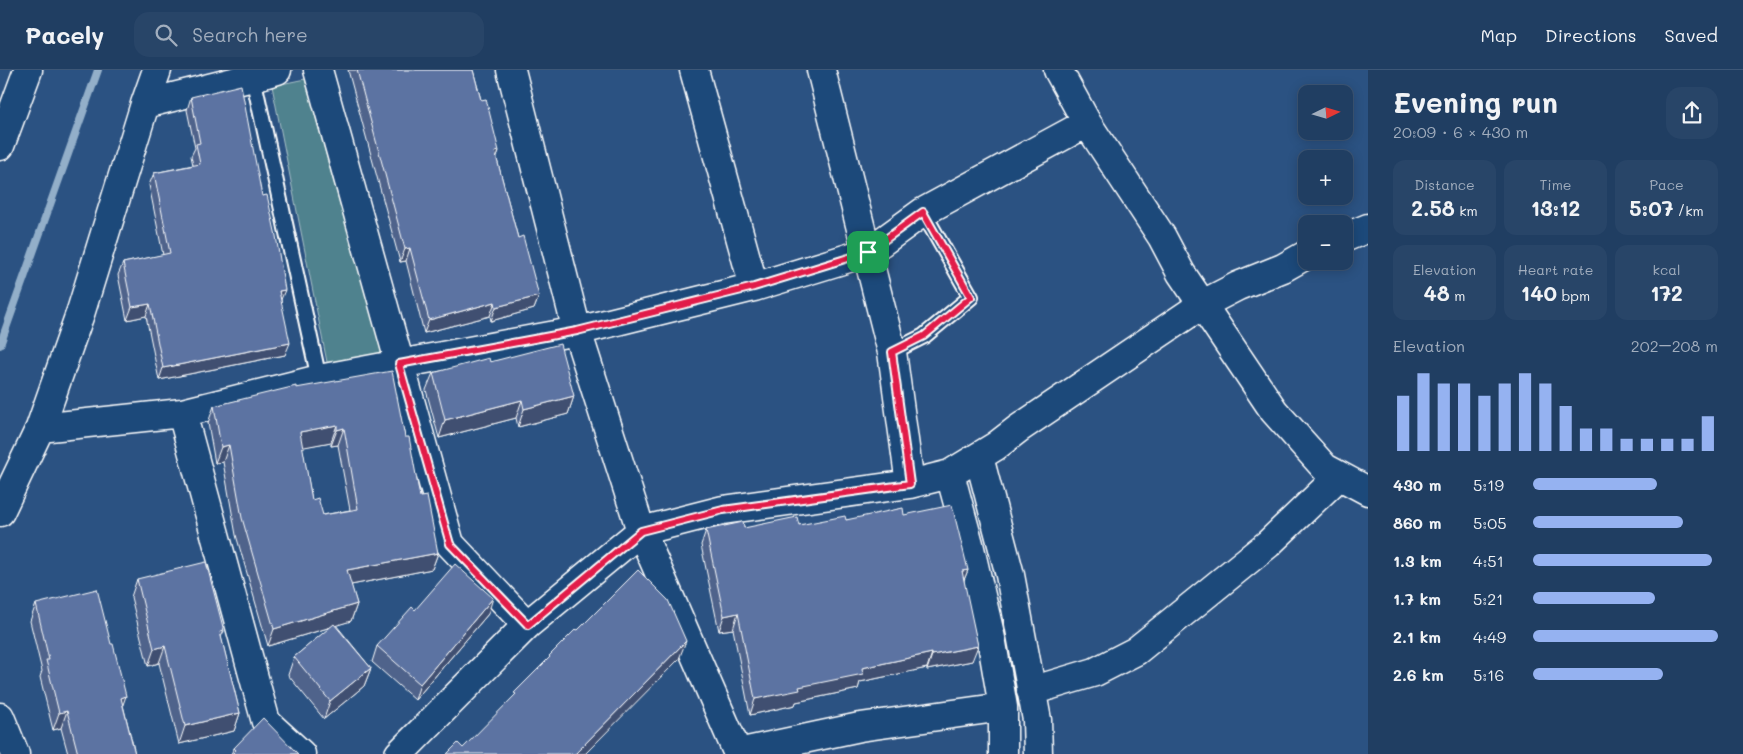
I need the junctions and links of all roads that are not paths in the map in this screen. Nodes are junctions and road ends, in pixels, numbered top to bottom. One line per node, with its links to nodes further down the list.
1 (28, 70): 11 (street)
2 (157, 70): 9 (street)
3 (318, 70): 21 (street)
4 (511, 70): 19 (street)
5 (694, 70): 17 (street)
6 (821, 70): 15 (street)
7 (1058, 70): 10 (street)
8 (265, 74): 9 (street); 22 (lane)
9 (145, 104): 24 (street)
10 (1087, 123): 12 (street); 18 (street)
11 (0, 146)
12 (923, 212): 15 (street); 20 (lane)
13 (1368, 228): 14 (street)
14 (1353, 234)
15 (868, 252): 17 (street); 20 (street)
16 (1298, 259): 18 (street)
17 (754, 287): 19 (street)
18 (1203, 304): 25 (street); 27 (street)
19 (577, 331): 21 (street); 31 (street)
20 (892, 352): 28 (street)
21 (399, 364): 22 (street); 32 (street)
22 (319, 379): 23 (street)
23 (182, 412): 24 (street); 38 (street)
24 (40, 428): 30 (street)
25 (979, 457): 26 (street); 33 (street)
26 (950, 474): 28 (street); 34 (street)
27 (1339, 476): 29 (street); 33 (street)
28 (910, 484): 31 (street)
29 (1368, 492)
30 (0, 512)
31 (641, 531): 32 (street); 36 (street)
32 (528, 625): 39 (street)
33 (1031, 691): 41 (street)
34 (1004, 707): 36 (street); 40 (street)
35 (0, 717): 37 (street)
36 (738, 753)
37 (15, 754)
38 (301, 754)
39 (400, 754)
40 (1004, 754)
41 (1038, 754)

